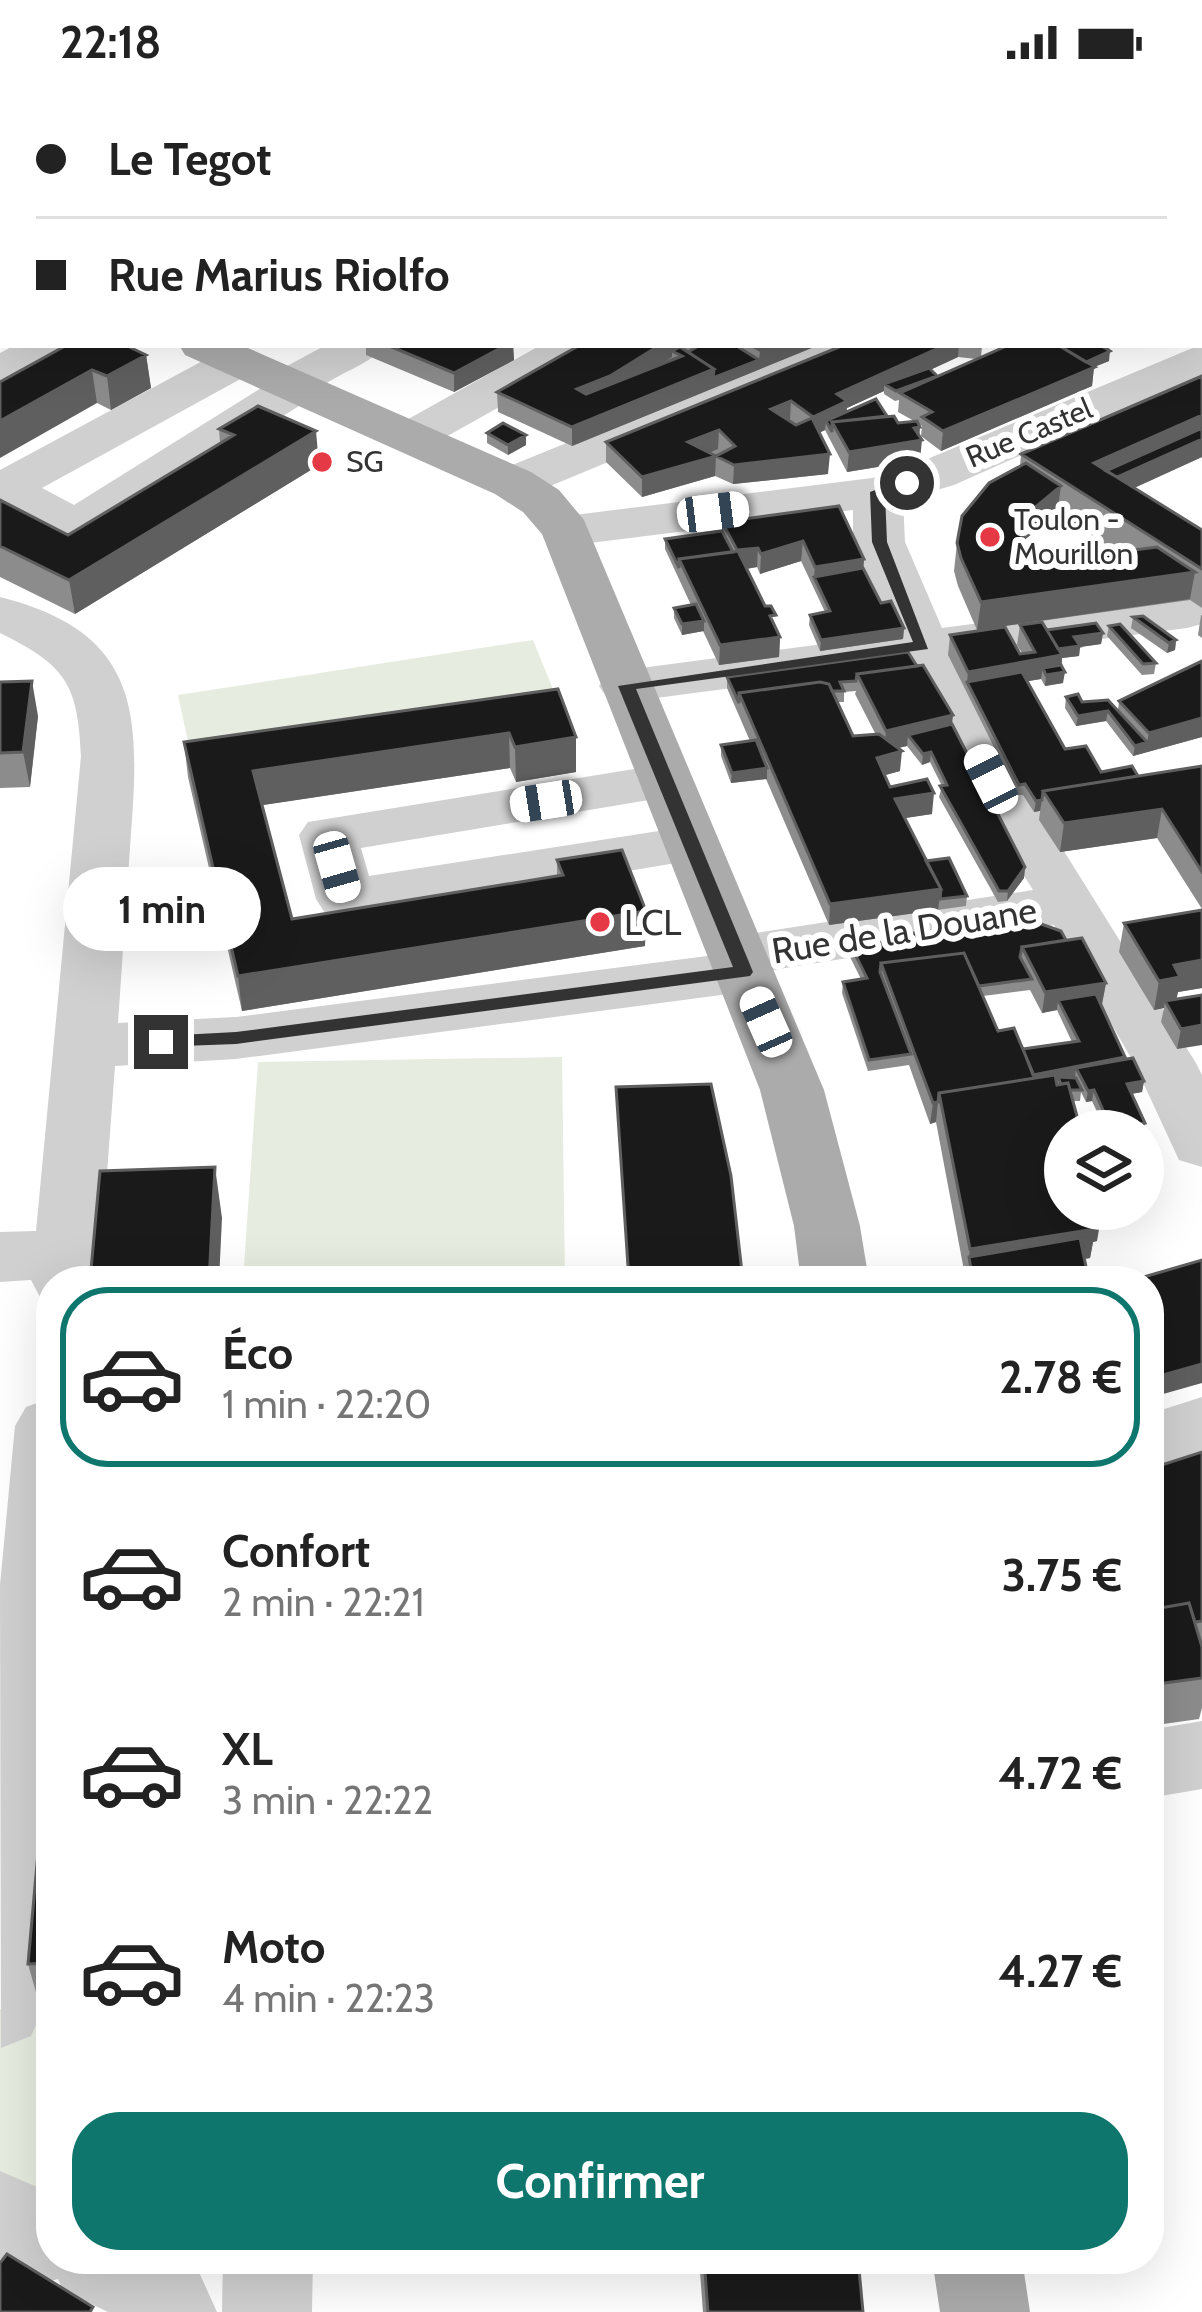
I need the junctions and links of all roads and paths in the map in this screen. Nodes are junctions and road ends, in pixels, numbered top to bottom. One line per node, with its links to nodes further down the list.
1 (44, 348): 7 (street)
2 (356, 348): 8 (street)
3 (842, 348): 11 (street)
4 (542, 350): 9 (street)
5 (220, 353): 8 (main road); 8 (street)
6 (1202, 358): 10 (street, Rue Castel)
7 (0, 372)
8 (293, 386): 9 (main road)
9 (411, 437): 11 (main road)
10 (850, 482): 12 (street, Rue Castel); 15 (street)
11 (513, 484): 12 (main road)
12 (566, 531): 16 (main road)
13 (1186, 612): 15 (street)
14 (0, 613): 21 (street)
15 (923, 645): 16 (street); 19 (street)
16 (626, 686): 17 (main road)
17 (665, 782): 18 (main road); 18 (street)
18 (691, 844): 20 (main road)
19 (1071, 903): 20 (street, Rue de la Douane); 22 (street)
20 (740, 964): 21 (street, Rue de la Douane); 27 (main road)
21 (86, 1046): 26 (street)
22 (1183, 1060): 23 (street)
23 (1202, 1144)
24 (0, 1257): 25 (street)
25 (54, 1266)
26 (66, 1266)
27 (833, 1266)
28 (1202, 1425): 29 (street)
29 (1164, 1437)
30 (36, 1499): 31 (street)
31 (19, 1582): 32 (street)
32 (8, 1842): 33 (street)
33 (2, 2009)
34 (0, 2214): 35 (street)
35 (36, 2231)
36 (127, 2274): 39 (street)
37 (267, 2274): 40 (street)
38 (979, 2274): 41 (main road)
39 (172, 2312)
40 (266, 2312)
41 (985, 2312)

